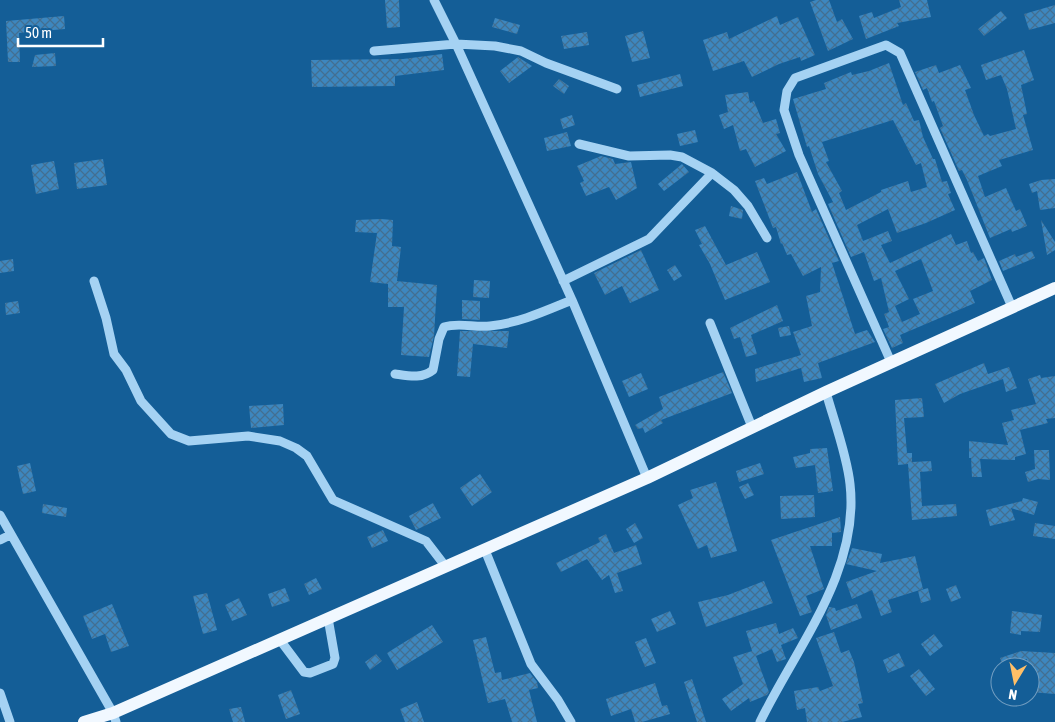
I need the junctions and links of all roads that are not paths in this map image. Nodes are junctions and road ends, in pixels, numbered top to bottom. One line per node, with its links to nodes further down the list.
1 (434, 0): 2 (street)
2 (456, 44): 3 (street); 4 (street); 9 (street)
3 (374, 51)
4 (617, 89)
5 (579, 144): 6 (street)
6 (712, 173): 7 (street); 9 (street)
7 (767, 238)
8 (94, 281): 23 (street)
9 (563, 281): 11 (street)
10 (1055, 288): 12 (main road)
11 (572, 300): 15 (street); 18 (street)
12 (1012, 307): 14 (main road); 14 (street)
13 (710, 323): 17 (street)
14 (891, 362): 16 (main road)
15 (395, 374)
16 (826, 392): 17 (main road); 31 (street)
17 (752, 428): 18 (main road)
18 (647, 478): 22 (main road)
19 (0, 515): 20 (street)
20 (10, 535): 21 (street); 27 (street)
21 (0, 540)
22 (485, 550): 23 (main road); 30 (street)
23 (446, 567): 24 (main road)
24 (328, 618): 25 (main road); 25 (street)
25 (280, 640): 27 (main road)
26 (0, 693): 28 (street)
27 (114, 717): 29 (main road)
28 (10, 722)
29 (84, 722)
30 (571, 722)
31 (760, 722)

